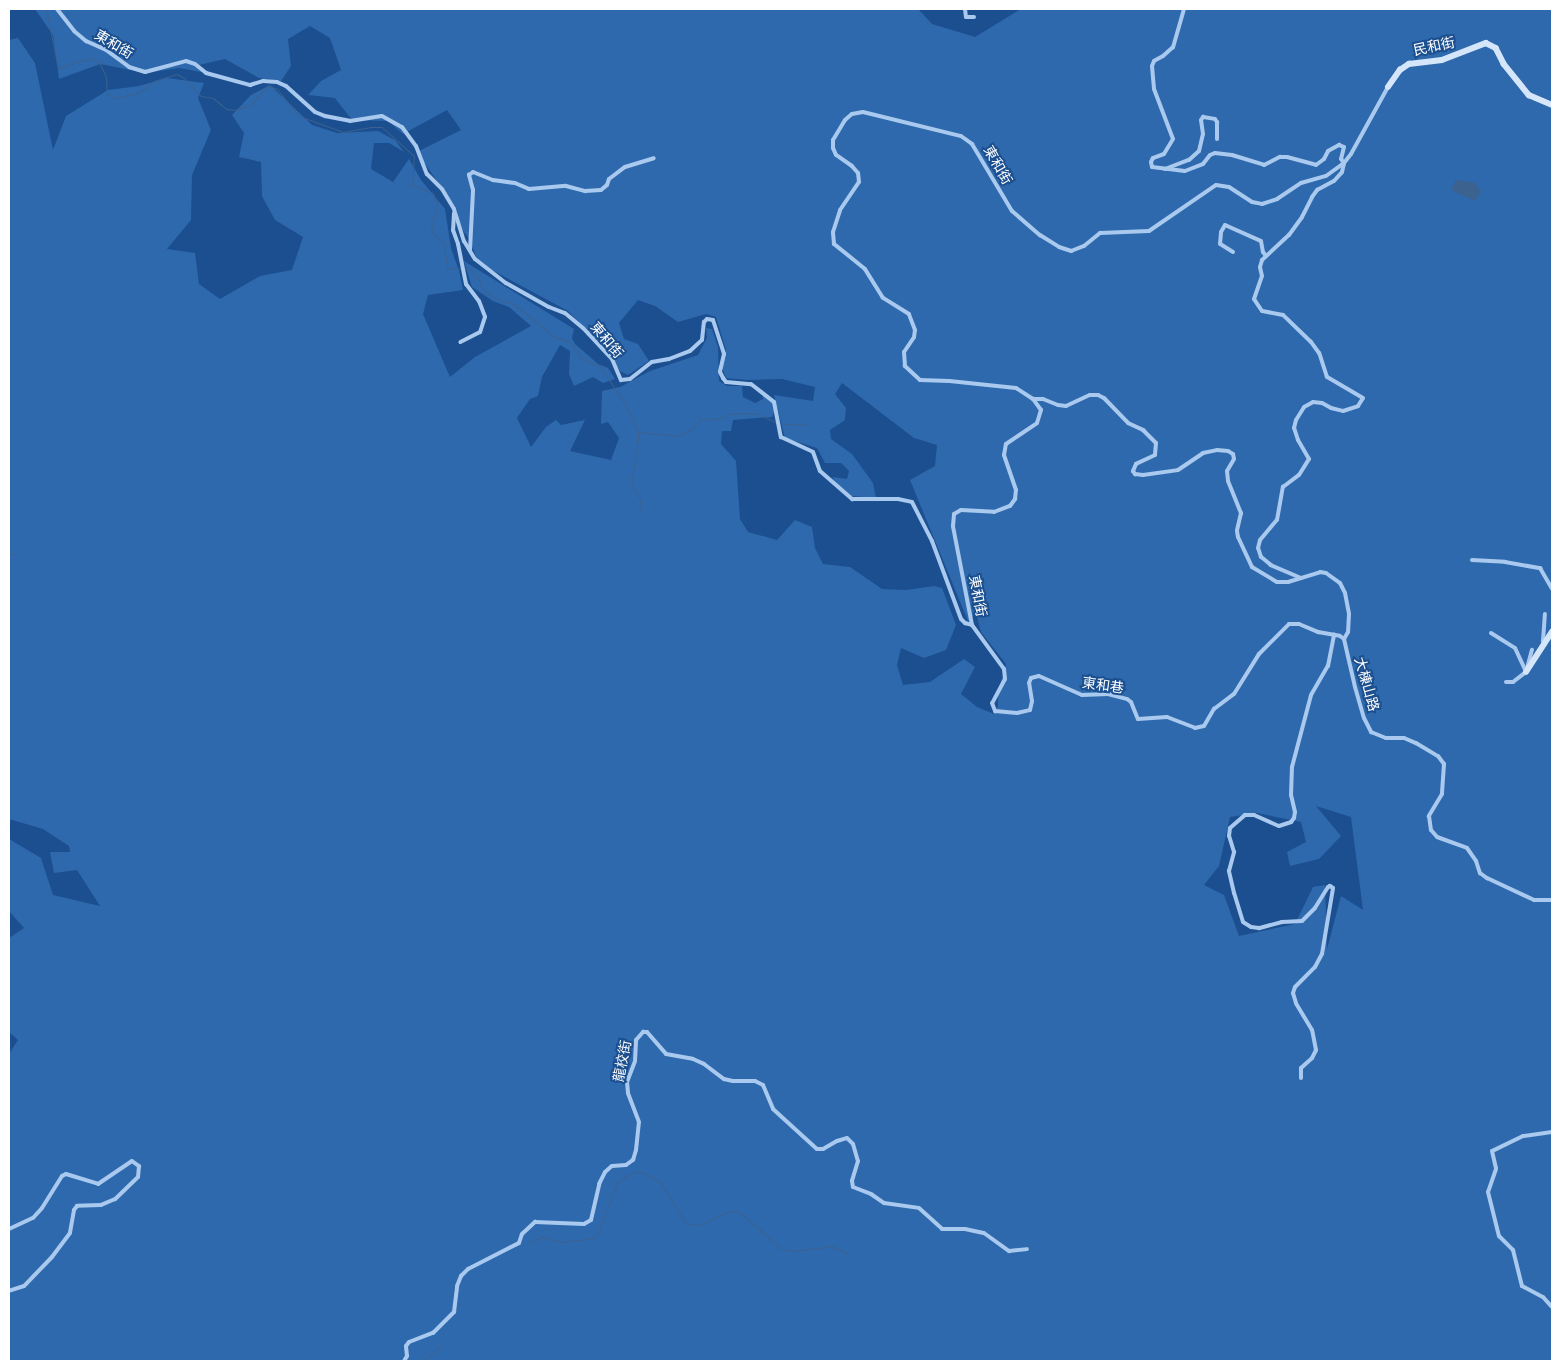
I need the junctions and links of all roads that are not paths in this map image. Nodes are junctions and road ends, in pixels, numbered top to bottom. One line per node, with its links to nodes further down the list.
1 (57, 9): 11 (street, 東和街)
2 (965, 9): 4 (street)
3 (1184, 9): 10 (street)
4 (974, 17)
5 (1388, 88): 6 (street, 民和街); 9 (street, 民和街)
6 (1552, 105)
7 (1217, 139): 10 (street)
8 (654, 158): 13 (street)
9 (1344, 163): 10 (street); 14 (street, 民和街); 16 (street, 東和街)
10 (1163, 170)
11 (454, 212): 13 (street, 東和街); 15 (street)
12 (1232, 252): 14 (street)
13 (470, 253): 21 (street, 東和街)
14 (1266, 256): 18 (street)
15 (460, 342)
16 (1034, 399): 18 (street); 21 (street, 東和街)
17 (1472, 560): 19 (street)
18 (1301, 578): 25 (street)
19 (1552, 589)
20 (1545, 614): 26 (street)
21 (972, 625): 24 (street, 東和巷)
22 (1552, 632): 26 (street)
23 (1491, 633): 28 (street)
24 (1334, 635): 25 (street); 31 (street)
25 (1344, 639): 30 (street, 大棟山路)
26 (1545, 644): 28 (street)
27 (1532, 650): 28 (street)
28 (1526, 672): 29 (street)
29 (1506, 682)
30 (1552, 900)
31 (1301, 1078)
32 (1552, 1132): 36 (street)
33 (9, 1229): 35 (street)
34 (1027, 1249): 37 (street, 龍校街)
35 (9, 1291)
36 (1552, 1307)
37 (404, 1361)

